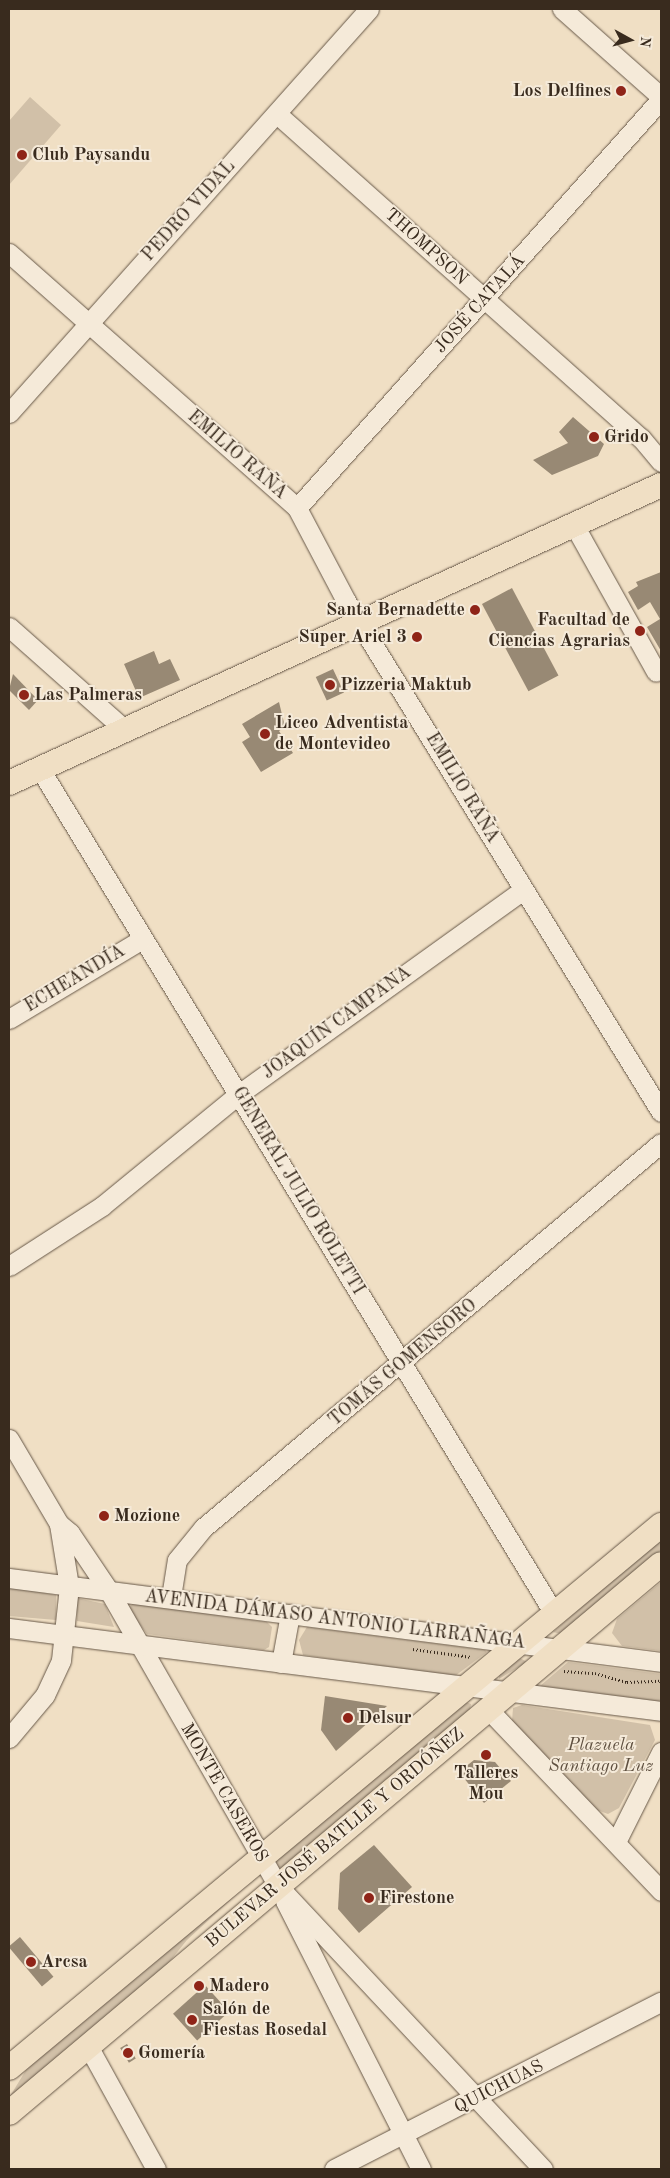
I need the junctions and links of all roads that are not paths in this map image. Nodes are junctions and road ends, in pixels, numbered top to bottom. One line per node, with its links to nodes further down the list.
1 (369, 9): 4 (street, PEDRO VIDAL)
2 (562, 9): 3 (street)
3 (661, 98): 6 (street, JOSÉ CATALÁ)
4 (276, 114): 6 (street, THOMPSON); 7 (street, PEDRO VIDAL)
5 (9, 253): 7 (street, EMILIO RAÑA)
6 (484, 299): 9 (street, THOMPSON); 11 (street, JOSÉ CATALÁ)
7 (88, 324): 8 (street, PEDRO VIDAL); 11 (street, EMILIO RAÑA)
8 (9, 413)
9 (661, 462)
10 (661, 485): 12 (main road)
11 (297, 508): 13 (street, EMILIO RAÑA)
12 (574, 525): 13 (main road); 15 (street)
13 (361, 622): 16 (main road); 19 (street, EMILIO RAÑA)
14 (9, 627): 16 (street)
15 (656, 672)
16 (125, 730): 17 (main road)
17 (40, 769): 18 (main road); 20 (street, GENERAL JULIO ROLETTI)
18 (9, 783)
19 (524, 890): 22 (street, JOAQUÍN CAMPANA); 23 (street, EMILIO RAÑA)
20 (142, 940): 21 (street, ECHEANDÍA); 22 (street, GENERAL JULIO ROLETTI)
21 (9, 1019)
22 (239, 1094): 25 (street, JOAQUÍN CAMPANA); 26 (street, GENERAL JULIO ROLETTI)
23 (661, 1112)
24 (661, 1143): 26 (street, TOMÁS GOMENSORO)
25 (9, 1266)
26 (403, 1364): 34 (street, TOMÁS GOMENSORO); 36 (street, GENERAL JULIO ROLETTI)
27 (9, 1439): 28 (street, MONTE CASEROS)
28 (59, 1524): 32 (street, MONTE CASEROS); 33 (street, MONTE CASEROS)
29 (661, 1526): 36 (main road, BULEVAR JOSÉ BATLLE Y ORDÓÑEZ)
30 (661, 1564): 41 (main road, BULEVAR JOSÉ BATLLE Y ORDÓÑEZ)
31 (9, 1578): 32 (street, AVENIDA DÁMASO ANTONIO LARRAÑAGA)
32 (69, 1586): 33 (street, AVENIDA DÁMASO ANTONIO LARRAÑAGA); 38 (street, MONTE CASEROS)
33 (108, 1591): 34 (street, AVENIDA DÁMASO ANTONIO LARRAÑAGA); 40 (street, MONTE CASEROS)
34 (171, 1597): 35 (street, AVENIDA DÁMASO ANTONIO LARRAÑAGA)
35 (290, 1614): 39 (street, AVENIDA DÁMASO ANTONIO LARRAÑAGA); 43 (street)
36 (555, 1615): 39 (main road, BULEVAR JOSÉ BATLLE Y ORDÓÑEZ)
37 (9, 1628): 38 (street)
38 (64, 1636): 40 (street); 48 (street, MONTE CASEROS)
39 (520, 1644): 41 (street, AVENIDA DÁMASO ANTONIO LARRAÑAGA); 44 (main road, BULEVAR JOSÉ BATLLE Y ORDÓÑEZ)
40 (139, 1645): 43 (street); 51 (street, MONTE CASEROS)
41 (560, 1649): 42 (street, AVENIDA DÁMASO ANTONIO LARRAÑAGA); 45 (main road, BULEVAR JOSÉ BATLLE Y ORDÓÑEZ)
42 (661, 1662)
43 (281, 1663): 44 (street)
44 (467, 1688): 45 (street); 51 (main road, BULEVAR JOSÉ BATLLE Y ORDÓÑEZ)
45 (505, 1692): 46 (main road, BULEVAR JOSÉ BATLLE Y ORDÓÑEZ); 47 (street)
46 (487, 1708): 50 (street); 52 (main road, BULEVAR JOSÉ BATLLE Y ORDÓÑEZ)
47 (661, 1711)
48 (9, 1738)
49 (661, 1752): 50 (street)
50 (616, 1842): 53 (street)
51 (261, 1858): 52 (street, MONTE CASEROS); 54 (main road); 57 (main road, BULEVAR JOSÉ BATLLE Y ORDÓÑEZ)
52 (278, 1886): 54 (main road, BULEVAR JOSÉ BATLLE Y ORDÓÑEZ); 59 (street, MONTE CASEROS); 61 (street)
53 (661, 1891)
54 (169, 1978): 56 (main road, BULEVAR JOSÉ BATLLE Y ORDÓÑEZ)
55 (661, 2002): 59 (street, QUICHUAS)
56 (88, 2046): 60 (main road, BULEVAR JOSÉ BATLLE Y ORDÓÑEZ); 62 (street)
57 (16, 2062): 58 (main road)
58 (9, 2087)
59 (475, 2100): 61 (street, QUICHUAS); 65 (street, MONTE CASEROS)
60 (9, 2113)
61 (402, 2135): 63 (street, QUICHUAS); 64 (street)
62 (156, 2169)
63 (334, 2169)
64 (421, 2169)
65 (544, 2169)

